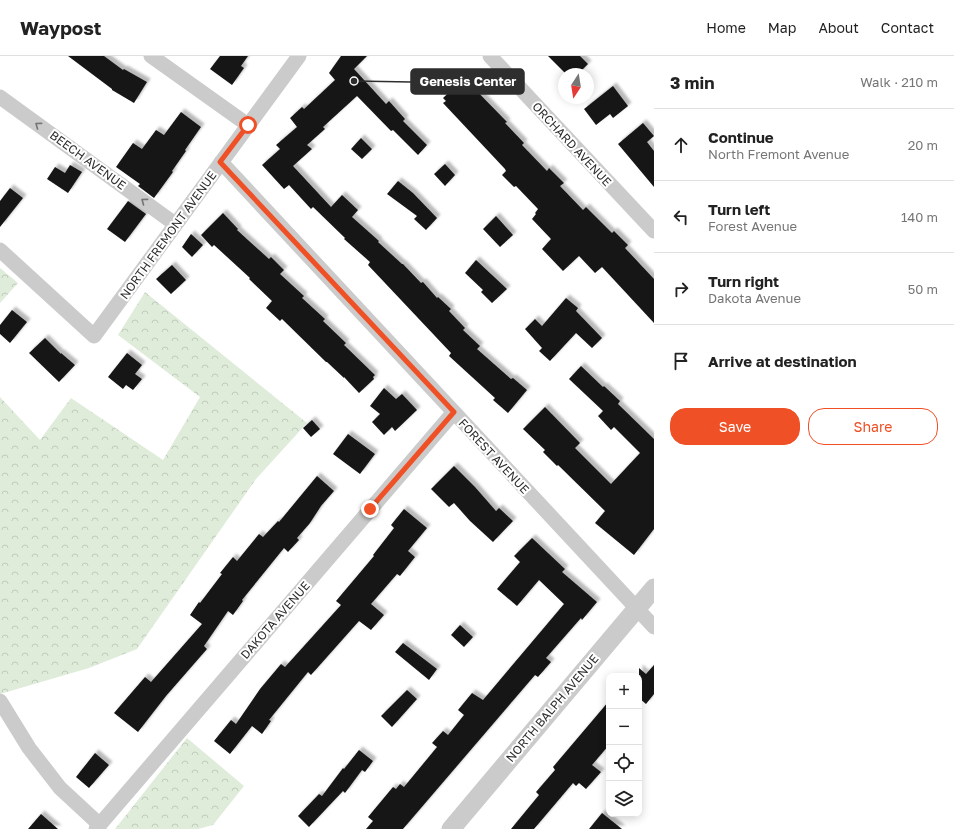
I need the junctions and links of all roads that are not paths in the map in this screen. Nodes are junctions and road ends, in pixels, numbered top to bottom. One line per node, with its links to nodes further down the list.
1 (151, 56): 5 (street)
2 (299, 56): 5 (street, NORTH FREMONT AVENUE)
3 (490, 56): 8 (street, ORCHARD AVENUE)
4 (0, 97): 7 (street, BEECH AVENUE, one-way to 4)
5 (248, 125): 6 (street, NORTH FREMONT AVENUE)
6 (220, 162): 7 (street, NORTH FREMONT AVENUE); 10 (street, FOREST AVENUE)
7 (175, 224): 9 (street, NORTH FREMONT AVENUE)
8 (654, 231)
9 (0, 250)
10 (454, 412): 12 (street, FOREST AVENUE); 15 (street, DAKOTA AVENUE)
11 (654, 588): 12 (street, NORTH BALPH AVENUE)
12 (637, 608): 13 (street, FOREST AVENUE); 16 (street, NORTH BALPH AVENUE)
13 (654, 627)
14 (0, 700): 15 (street)
15 (98, 827)
16 (451, 829)

